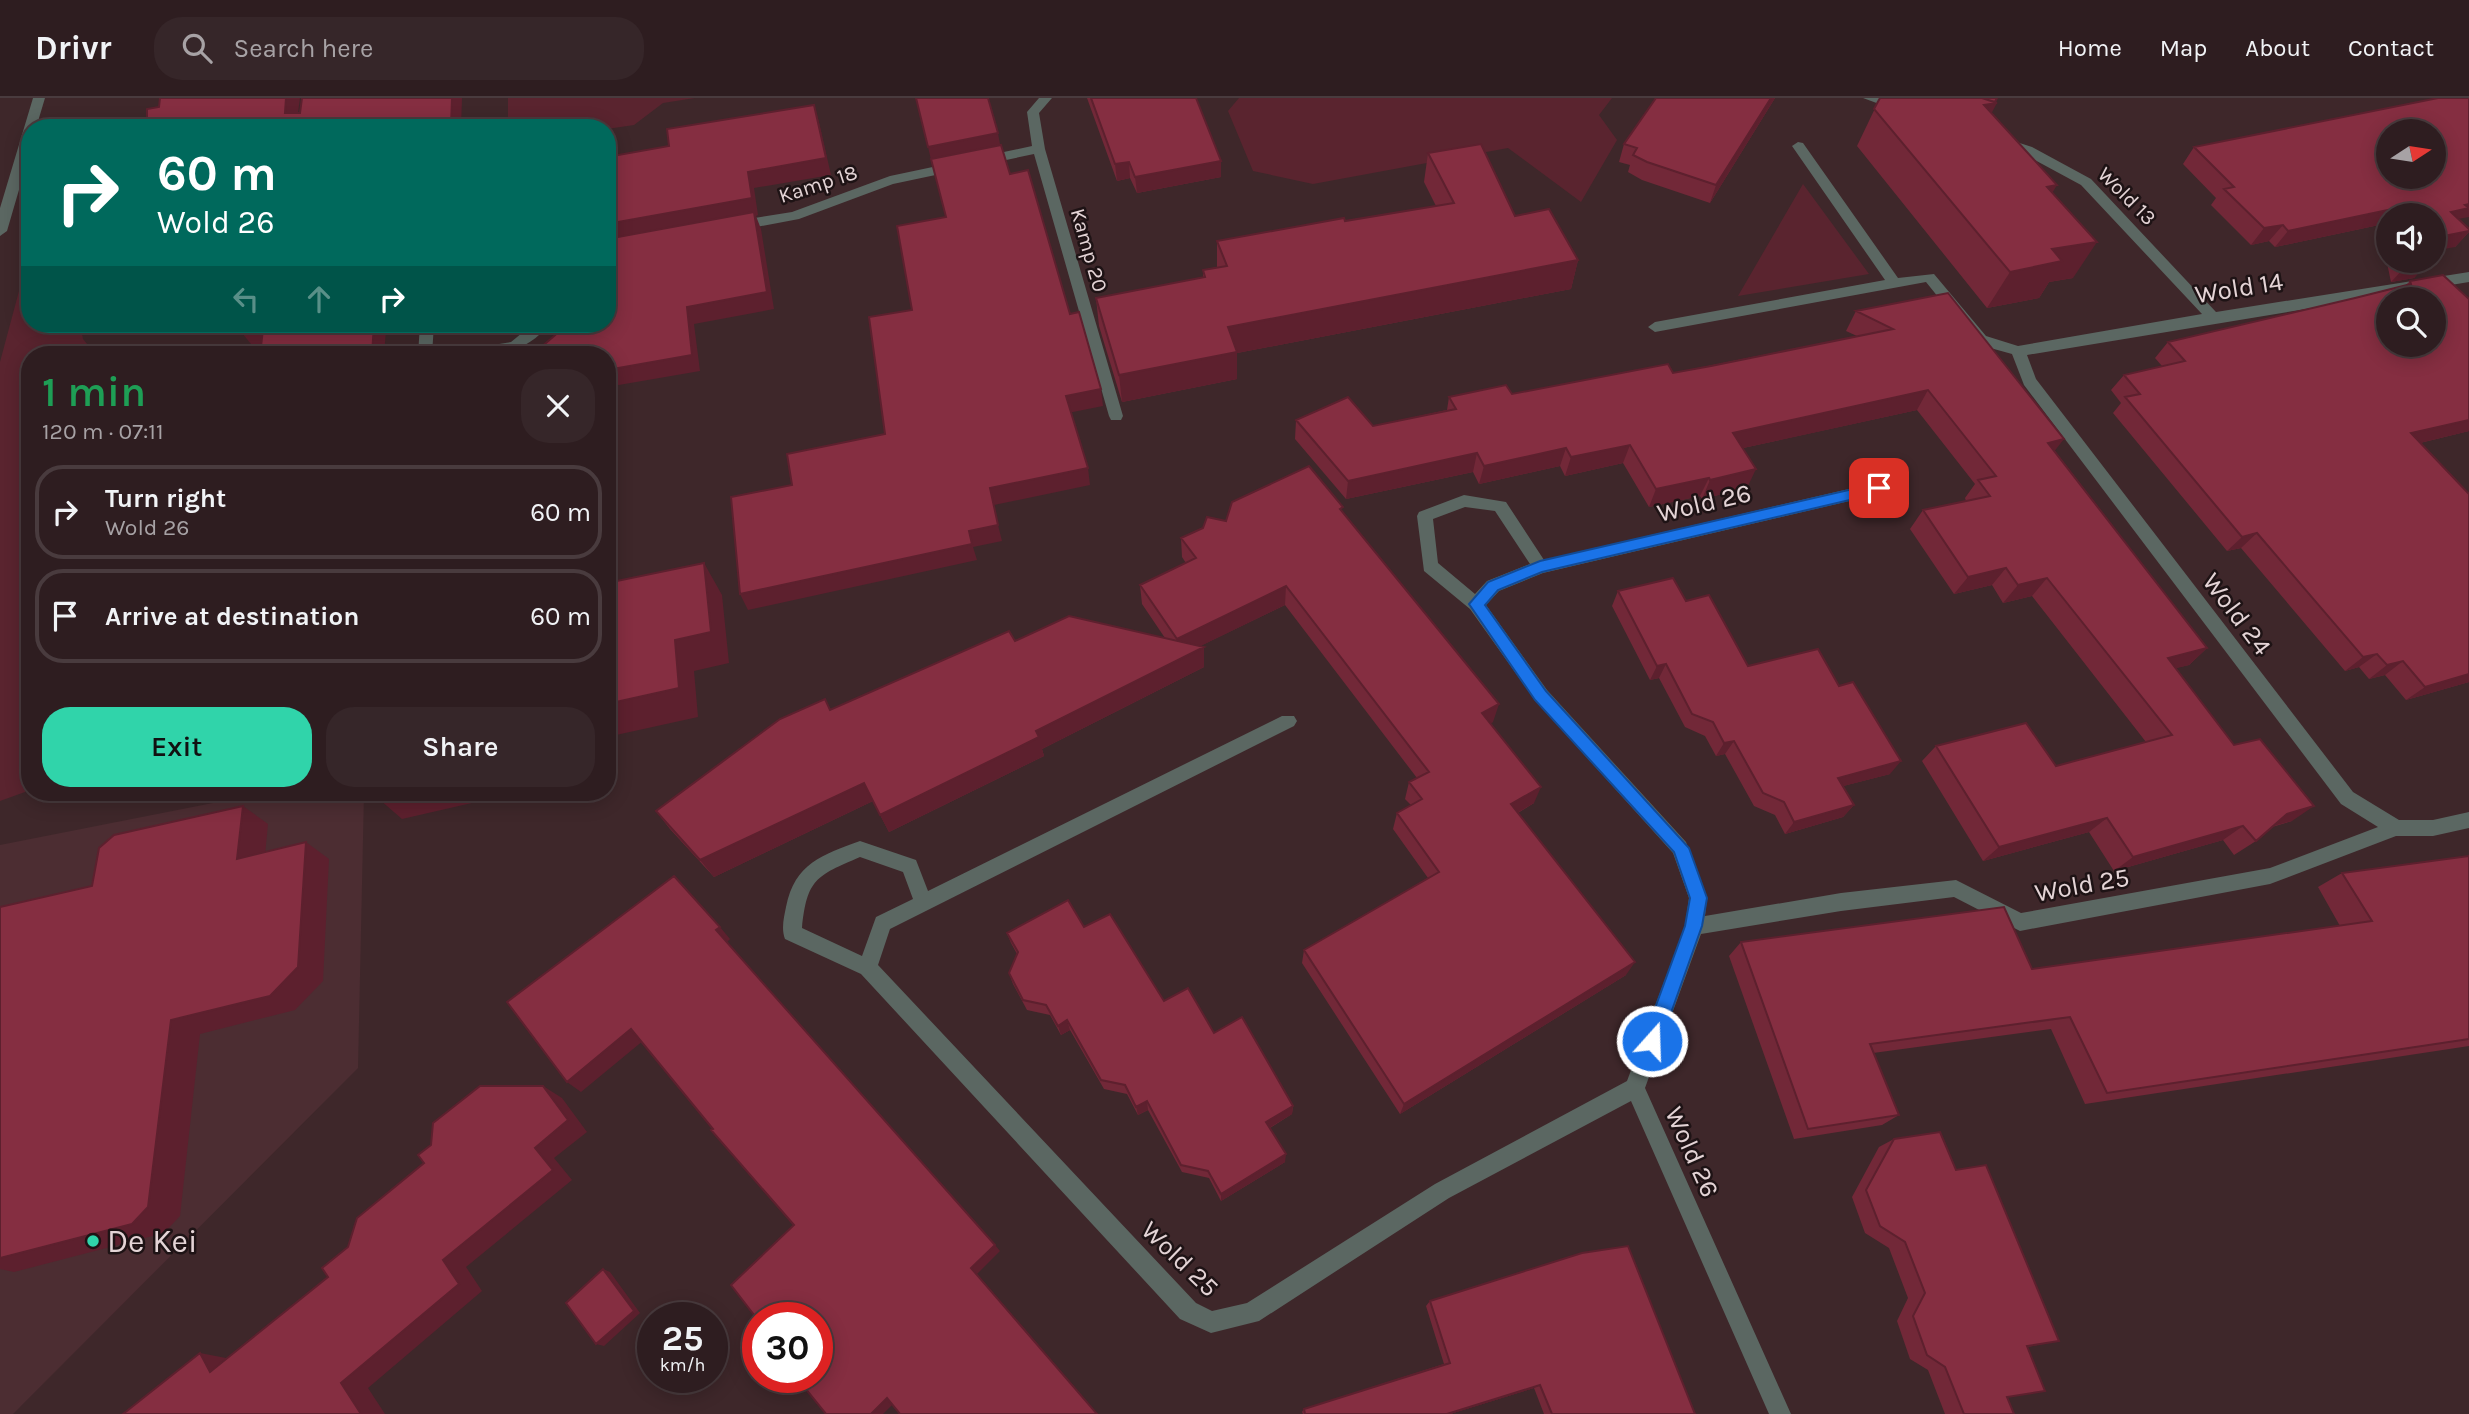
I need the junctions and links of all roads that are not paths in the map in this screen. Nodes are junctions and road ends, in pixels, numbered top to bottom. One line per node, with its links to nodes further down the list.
1 (39, 98): 5 (street)
2 (1046, 98): 8 (street, Kamp 20)
3 (1869, 98): 4 (street)
4 (1909, 111)
5 (33, 119)
6 (1987, 137): 15 (street, Wold 13)
7 (1798, 146): 14 (street)
8 (1039, 149): 11 (street, Kamp 18); 20 (street, Kamp 20)
9 (21, 155): 10 (street)
10 (5, 200): 12 (street)
11 (727, 228)
12 (0, 232)
13 (2469, 277): 15 (street, Wold 14)
14 (1894, 284): 16 (street); 19 (street)
15 (2213, 317): 19 (street, Wold 14)
16 (1655, 327)
17 (531, 333): 18 (street)
18 (515, 346)
19 (2018, 351): 26 (street, Wold 24)
20 (1116, 416)
21 (1879, 488): 22 (street, Wold 26)
22 (1540, 567): 23 (street, Wold 26); 23 (street, Wold 26)
23 (1476, 604): 28 (street, Wold 26)
24 (1288, 721): 27 (street)
25 (2469, 820): 26 (street)
26 (2396, 828): 28 (street, Wold 25)
27 (923, 902): 29 (street); 29 (street, Wold 25)
28 (1693, 926): 30 (street, Wold 26)
29 (868, 968): 30 (street, Wold 25)
30 (1635, 1088): 31 (street, Wold 26)
31 (1780, 1414)

